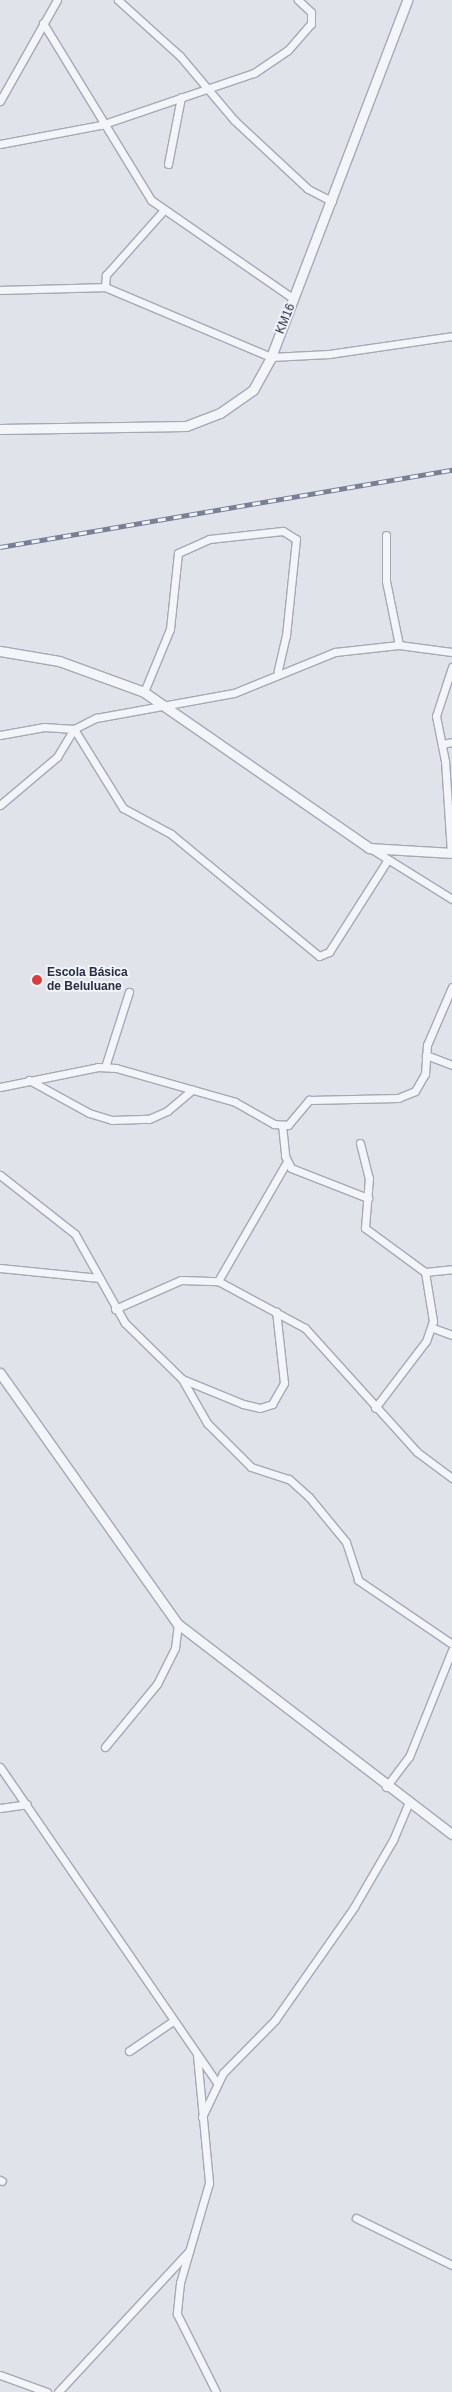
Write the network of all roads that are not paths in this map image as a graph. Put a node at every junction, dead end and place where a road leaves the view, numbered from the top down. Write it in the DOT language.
graph roads {
  1 [pos="57,0"];
  2 [pos="118,0"];
  3 [pos="298,0"];
  4 [pos="407,0"];
  5 [pos="43,23"];
  6 [pos="205,90"];
  7 [pos="181,97"];
  8 [pos="0,101"];
  9 [pos="101,125"];
  10 [pos="0,144"];
  11 [pos="168,164"];
  12 [pos="332,201"];
  13 [pos="163,211"];
  14 [pos="105,287"];
  15 [pos="0,290"];
  16 [pos="294,299"];
  17 [pos="452,336"];
  18 [pos="271,357"];
  19 [pos="0,429"];
  20 [pos="386,535"];
  21 [pos="399,645"];
  22 [pos="0,650"];
  23 [pos="452,652"];
  24 [pos="452,667"];
  25 [pos="278,671"];
  26 [pos="144,692"];
  27 [pos="163,704"];
  28 [pos="74,729"];
  29 [pos="0,735"];
  30 [pos="452,742"];
  31 [pos="442,744"];
  32 [pos="0,805"];
  33 [pos="369,848"];
  34 [pos="452,853"];
  35 [pos="387,861"];
  36 [pos="452,900"];
  37 [pos="452,987"];
  38 [pos="129,992"];
  39 [pos="426,1055"];
  40 [pos="452,1065"];
  41 [pos="105,1067"];
  42 [pos="28,1080"];
  43 [pos="0,1087"];
  44 [pos="192,1090"];
  45 [pos="282,1125"];
  46 [pos="360,1143"];
  47 [pos="286,1163"];
  48 [pos="0,1175"];
  49 [pos="368,1198"];
  50 [pos="0,1268"];
  51 [pos="452,1269"];
  52 [pos="425,1272"];
  53 [pos="99,1278"];
  54 [pos="218,1281"];
  55 [pos="115,1309"];
  56 [pos="276,1311"];
  57 [pos="433,1328"];
  58 [pos="452,1335"];
  59 [pos="0,1373"];
  60 [pos="182,1378"];
  61 [pos="375,1408"];
  62 [pos="452,1478"];
  63 [pos="178,1624"];
  64 [pos="452,1644"];
  65 [pos="452,1650"];
  66 [pos="105,1747"];
  67 [pos="0,1767"];
  68 [pos="386,1787"];
  69 [pos="409,1802"];
  70 [pos="27,1804"];
  71 [pos="0,1808"];
  72 [pos="452,1834"];
  73 [pos="173,2021"];
  74 [pos="129,2051"];
  75 [pos="198,2055"];
  76 [pos="217,2083"];
  77 [pos="202,2117"];
  78 [pos="356,2218"];
  79 [pos="191,2249"];
  80 [pos="452,2265"];
  81 [pos="0,2375"];
  82 [pos="47,2392"];
  83 [pos="58,2392"];
  84 [pos="216,2392"];
  1 -- 5 [label="street"];
  2 -- 6 [label="street"];
  3 -- 6 [label="street"];
  4 -- 12 [label="street, KM16"];
  5 -- 8 [label="street"];
  5 -- 9 [label="street"];
  6 -- 7 [label="street"];
  6 -- 12 [label="street"];
  7 -- 9 [label="street"];
  7 -- 11 [label="street"];
  9 -- 10 [label="street"];
  9 -- 13 [label="street"];
  12 -- 16 [label="street, KM16"];
  13 -- 14 [label="street"];
  13 -- 16 [label="street"];
  14 -- 15 [label="street"];
  14 -- 18 [label="street"];
  16 -- 18 [label="street, KM16"];
  17 -- 18 [label="street"];
  18 -- 19 [label="street, KM16"];
  20 -- 21 [label="street"];
  21 -- 23 [label="street"];
  21 -- 25 [label="street"];
  22 -- 26 [label="street"];
  24 -- 31 [label="street"];
  25 -- 26 [label="street"];
  25 -- 27 [label="street"];
  26 -- 27 [label="street"];
  27 -- 28 [label="street"];
  27 -- 33 [label="street"];
  28 -- 29 [label="street"];
  28 -- 32 [label="street"];
  28 -- 35 [label="street"];
  30 -- 31 [label="street"];
  31 -- 34 [label="street"];
  33 -- 34 [label="street"];
  33 -- 35 [label="street"];
  35 -- 36 [label="street"];
  37 -- 39 [label="street"];
  38 -- 41 [label="street"];
  39 -- 40 [label="street"];
  39 -- 45 [label="street"];
  41 -- 42 [label="street"];
  41 -- 44 [label="street"];
  42 -- 43 [label="street"];
  42 -- 44 [label="street"];
  44 -- 45 [label="street"];
  45 -- 47 [label="street"];
  46 -- 49 [label="street"];
  47 -- 49 [label="street"];
  47 -- 54 [label="street"];
  48 -- 53 [label="street"];
  49 -- 52 [label="street"];
  50 -- 53 [label="street"];
  51 -- 52 [label="street"];
  52 -- 57 [label="street"];
  53 -- 55 [label="street"];
  54 -- 55 [label="street"];
  54 -- 56 [label="street"];
  55 -- 60 [label="street"];
  56 -- 60 [label="street"];
  56 -- 61 [label="street"];
  57 -- 58 [label="street"];
  57 -- 61 [label="street"];
  59 -- 63 [label="street"];
  60 -- 64 [label="street"];
  61 -- 62 [label="street"];
  63 -- 66 [label="street"];
  63 -- 68 [label="street"];
  65 -- 68 [label="street"];
  67 -- 70 [label="street"];
  68 -- 69 [label="street"];
  69 -- 72 [label="street"];
  69 -- 76 [label="street"];
  70 -- 71 [label="street"];
  70 -- 73 [label="street"];
  73 -- 74 [label="street"];
  73 -- 75 [label="street"];
  75 -- 76 [label="street"];
  75 -- 77 [label="street"];
  76 -- 77 [label="street"];
  77 -- 79 [label="street"];
  78 -- 80 [label="street"];
  79 -- 83 [label="street"];
  79 -- 84 [label="street"];
  81 -- 82 [label="street"];
}
